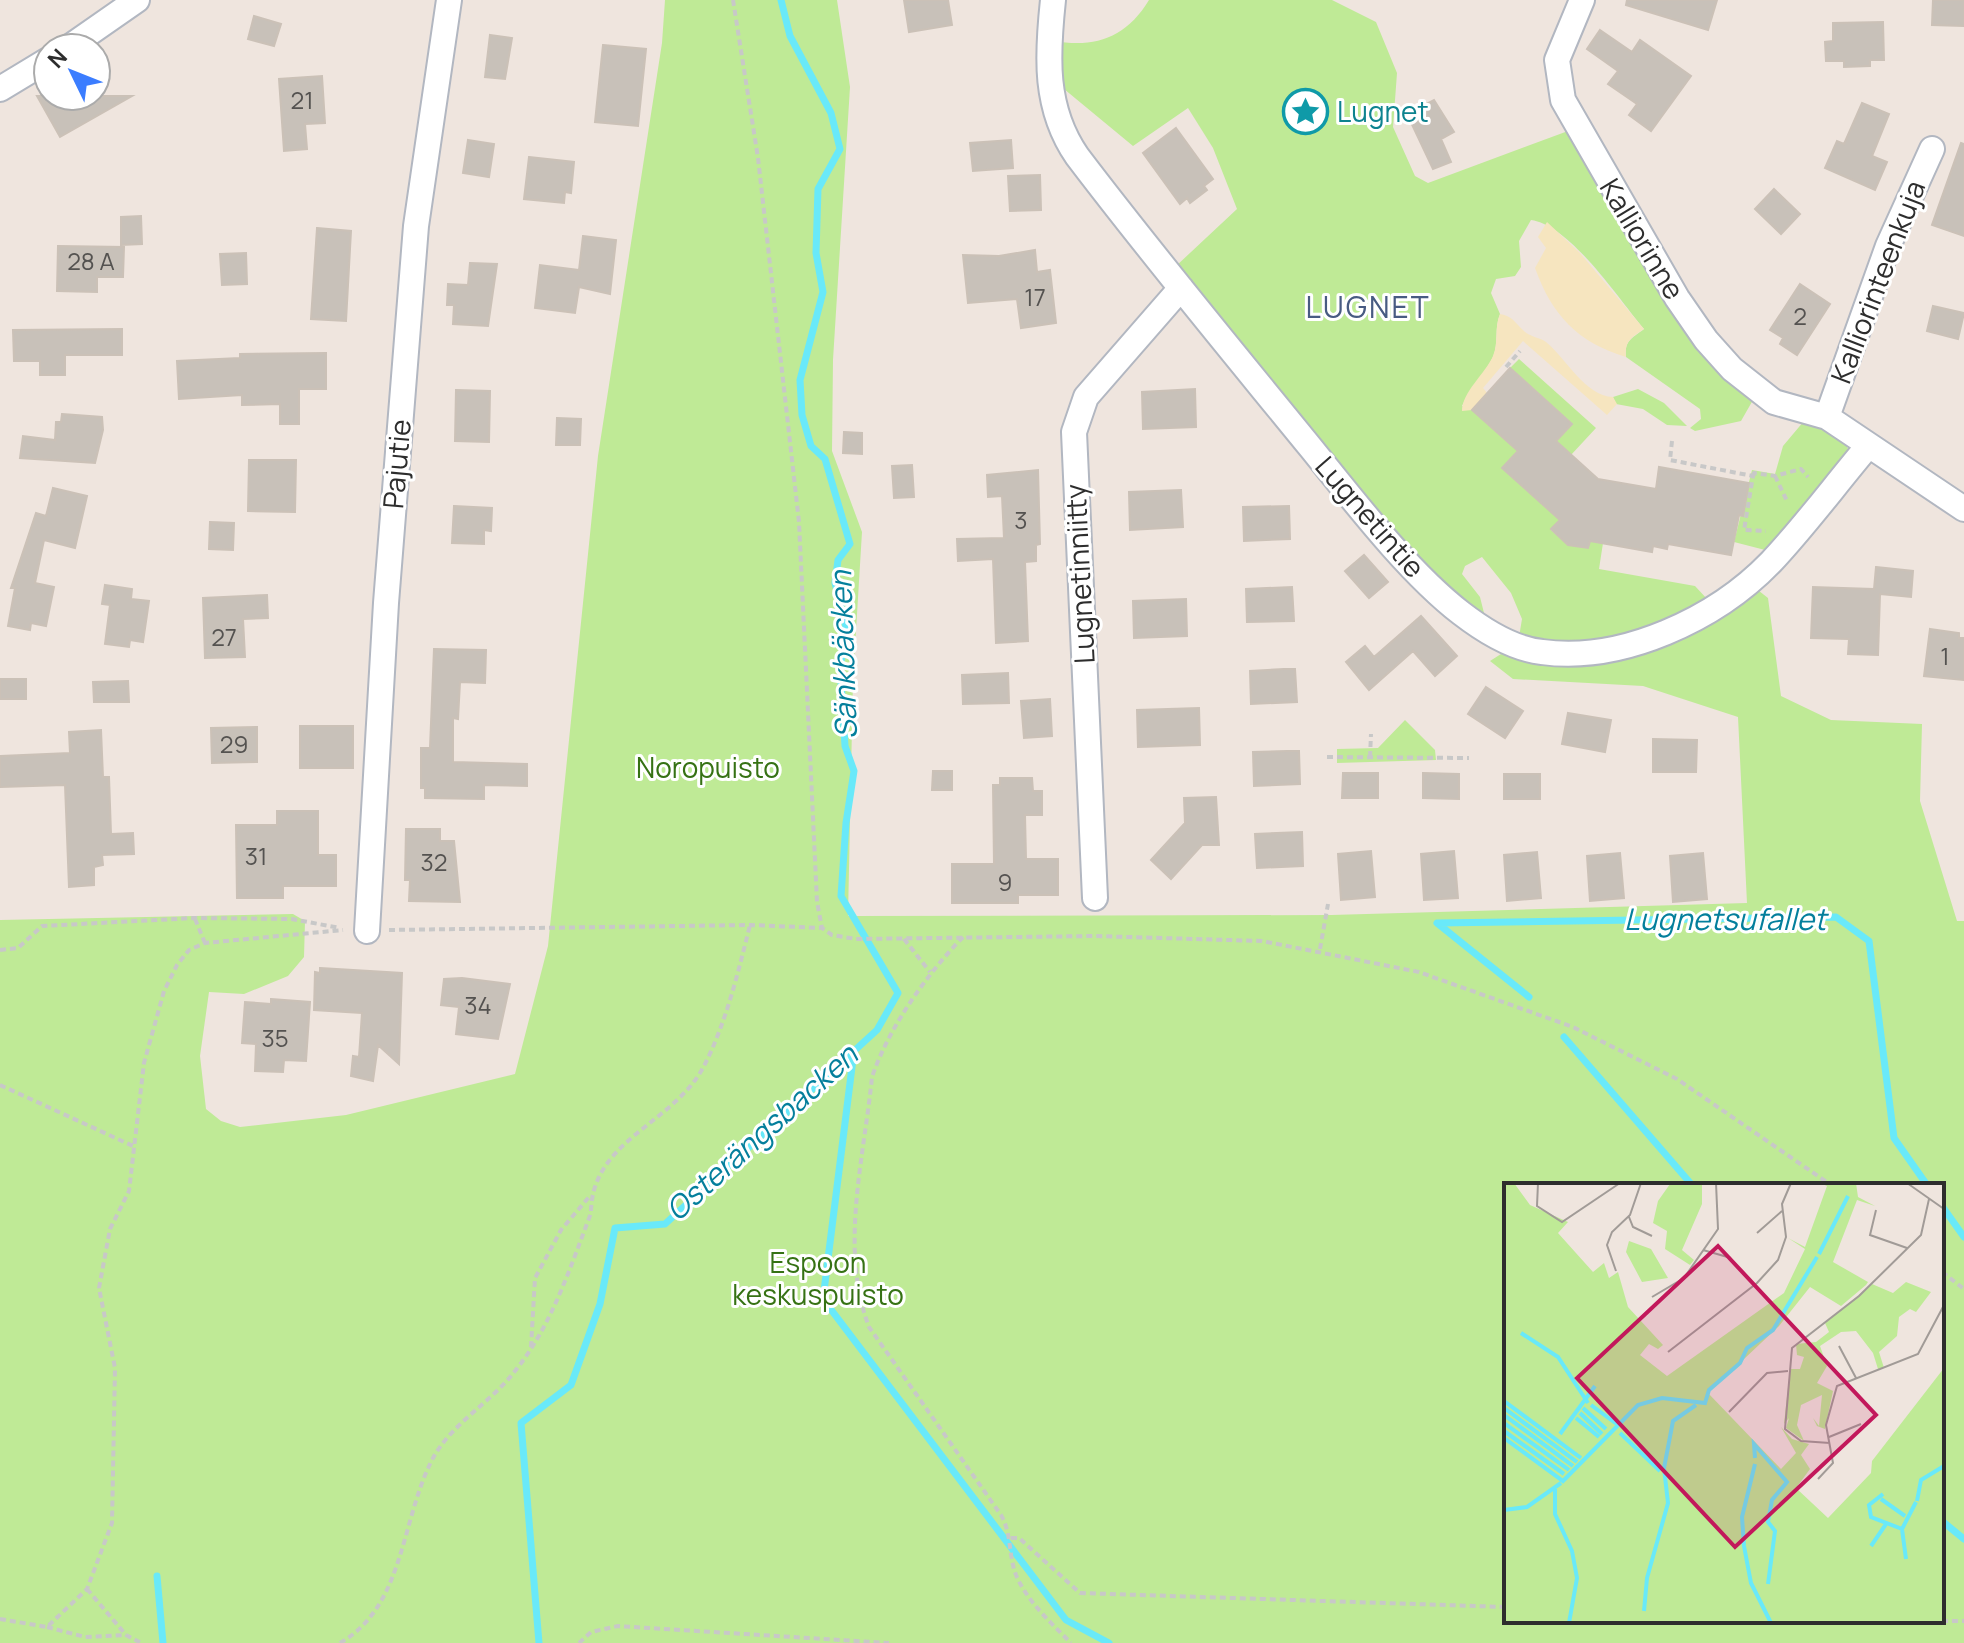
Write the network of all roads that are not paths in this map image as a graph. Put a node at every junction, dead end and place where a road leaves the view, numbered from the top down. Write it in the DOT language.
graph roads {
  1 [pos="137,0"];
  2 [pos="449,0"];
  3 [pos="1053,0"];
  4 [pos="1582,0"];
  5 [pos="91,32"];
  6 [pos="32,70"];
  7 [pos="0,89"];
  8 [pos="1932,149"];
  9 [pos="1181,288"];
  10 [pos="1827,417"];
  11 [pos="1868,446"];
  12 [pos="1964,509"];
  13 [pos="1095,898"];
  14 [pos="367,931"];
  1 -- 5 [label="street"];
  2 -- 14 [label="street, Pajutie"];
  3 -- 9 [label="street, Lugnetintie"];
  4 -- 10 [label="street, Kalliorinne"];
  6 -- 7 [label="street"];
  8 -- 10 [label="street, Kalliorinteenkuja"];
  9 -- 11 [label="street, Lugnetintie"];
  9 -- 13 [label="street, Lugnetinniitty"];
  10 -- 11 [label="street, Kalliorinne"];
  11 -- 12 [label="street, Kalliorinne"];
}
